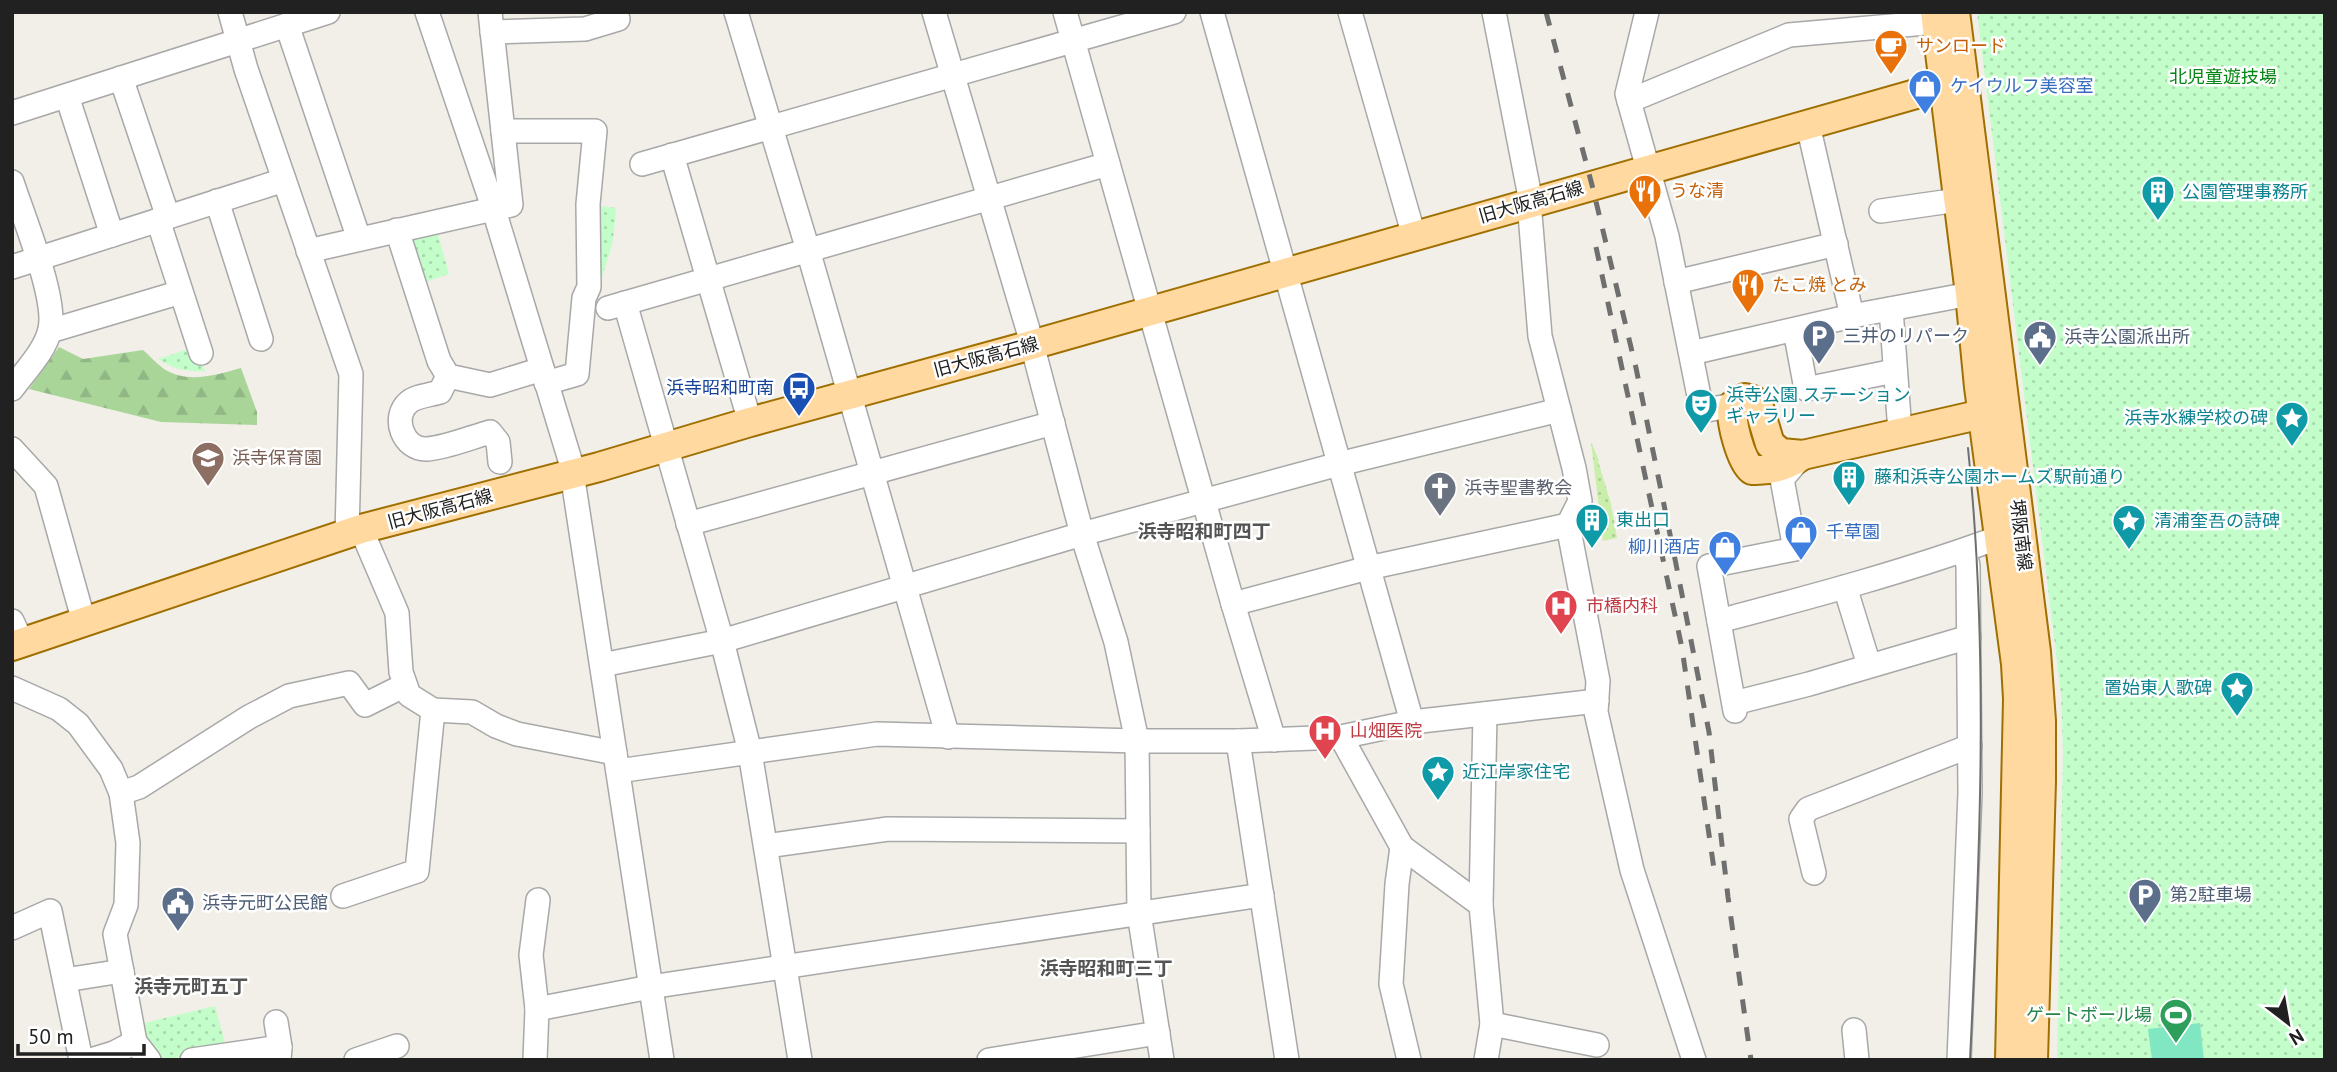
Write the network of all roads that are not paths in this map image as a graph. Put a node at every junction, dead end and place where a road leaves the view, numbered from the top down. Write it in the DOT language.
graph roads {
  1 [pos="230,12"];
  2 [pos="328,12"];
  3 [pos="427,12"];
  4 [pos="736,12"];
  5 [pos="934,12"];
  6 [pos="1065,12"];
  7 [pos="1174,12"];
  8 [pos="1212,12"];
  9 [pos="1350,12"];
  10 [pos="1494,12"];
  11 [pos="1647,12"];
  12 [pos="1942,16"];
  13 [pos="618,19"];
  14 [pos="491,22"];
  15 [pos="287,25"];
  16 [pos="239,41"];
  17 [pos="1073,41"];
  18 [pos="953,74"];
  19 [pos="121,78"];
  20 [pos="1954,84"];
  21 [pos="67,96"];
  22 [pos="1629,101"];
  23 [pos="12,113"];
  24 [pos="1808,125"];
  25 [pos="770,127"];
  26 [pos="503,131"];
  27 [pos="673,155"];
  28 [pos="642,164"];
  29 [pos="1108,164"];
  30 [pos="1648,169"];
  31 [pos="284,180"];
  32 [pos="12,182"];
  33 [pos="989,198"];
  34 [pos="1958,200"];
  35 [pos="217,201"];
  36 [pos="1531,202"];
  37 [pos="493,207"];
  38 [pos="1881,211"];
  39 [pos="163,219"];
  40 [pos="397,230"];
  41 [pos="112,235"];
  42 [pos="1414,236"];
  43 [pos="359,239"];
  44 [pos="1836,244"];
  45 [pos="808,250"];
  46 [pos="308,251"];
  47 [pos="37,259"];
  48 [pos="12,267"];
  49 [pos="1285,272"];
  50 [pos="708,279"];
  51 [pos="1676,282"];
  52 [pos="181,292"];
  53 [pos="1970,294"];
  54 [pos="1891,309"];
  55 [pos="1150,311"];
  56 [pos="1852,316"];
  57 [pos="1795,330"];
  58 [pos="50,331"];
  59 [pos="261,339"];
  60 [pos="1032,344"];
  61 [pos="1691,353"];
  62 [pos="201,354"];
  63 [pos="1894,371"];
  64 [pos="448,376"];
  65 [pos="544,376"];
  66 [pos="12,388"];
  67 [pos="849,394"];
  68 [pos="1733,405"];
  69 [pos="1559,410"];
  70 [pos="1994,411"];
  71 [pos="750,422"];
  72 [pos="1053,423"];
  73 [pos="1900,432"];
  74 [pos="665,448"];
  75 [pos="12,449"];
  76 [pos="1803,455"];
  77 [pos="500,462"];
  78 [pos="1339,464"];
  79 [pos="871,473"];
  80 [pos="571,474"];
  81 [pos="1204,500"];
  82 [pos="688,524"];
  83 [pos="1568,525"];
  84 [pos="354,532"];
  85 [pos="1082,534"];
  86 [pos="2000,537"];
  87 [pos="1965,551"];
  88 [pos="1368,568"];
  89 [pos="904,587"];
  90 [pos="1845,587"];
  91 [pos="1233,604"];
  92 [pos="1719,621"];
  93 [pos="84,622"];
  94 [pos="16,636"];
  95 [pos="1969,636"];
  96 [pos="722,641"];
  97 [pos="602,665"];
  98 [pos="1869,665"];
  99 [pos="405,685"];
  100 [pos="12,688"];
  101 [pos="1597,701"];
  102 [pos="433,710"];
  103 [pos="1485,714"];
  104 [pos="1412,722"];
  105 [pos="948,737"];
  106 [pos="1341,737"];
  107 [pos="1274,740"];
  108 [pos="1137,741"];
  109 [pos="1238,741"];
  110 [pos="1970,746"];
  111 [pos="750,752"];
  112 [pos="617,762"];
  113 [pos="121,793"];
  114 [pos="1138,831"];
  115 [pos="765,846"];
  116 [pos="1402,847"];
  117 [pos="1814,873"];
  118 [pos="1262,895"];
  119 [pos="343,896"];
  120 [pos="538,901"];
  121 [pos="1481,905"];
  122 [pos="1139,912"];
  123 [pos="12,928"];
  124 [pos="785,967"];
  125 [pos="122,971"];
  126 [pos="65,980"];
  127 [pos="650,987"];
  128 [pos="537,1009"];
  129 [pos="276,1022"];
  130 [pos="1492,1024"];
  131 [pos="1854,1030"];
  132 [pos="1158,1033"];
  133 [pos="1597,1045"];
  134 [pos="397,1046"];
  135 [pos="142,1051"];
  136 [pos="280,1053"];
  137 [pos="116,1056"];
  138 [pos="81,1060"];
  139 [pos="91,1060"];
  140 [pos="192,1060"];
  141 [pos="356,1060"];
  142 [pos="535,1060"];
  143 [pos="662,1060"];
  144 [pos="800,1060"];
  145 [pos="989,1060"];
  146 [pos="1162,1060"];
  147 [pos="1287,1060"];
  148 [pos="1409,1060"];
  149 [pos="1486,1060"];
  150 [pos="1694,1060"];
  151 [pos="1857,1060"];
  152 [pos="1959,1060"];
  153 [pos="2010,1060"];
  154 [pos="2034,1060"];
  1 -- 16 [label="street"];
  2 -- 15 [label="street"];
  3 -- 37 [label="street"];
  4 -- 25 [label="street"];
  5 -- 18 [label="street"];
  6 -- 17 [label="street"];
  7 -- 17 [label="street"];
  8 -- 49 [label="street"];
  9 -- 42 [label="street"];
  10 -- 36 [label="street"];
  11 -- 22 [label="street"];
  12 -- 20 [label="main road, 堺阪南線"];
  12 -- 22 [label="street"];
  13 -- 14 [label="street"];
  14 -- 26 [label="street"];
  15 -- 16 [label="street"];
  15 -- 43 [label="street"];
  16 -- 19 [label="street"];
  16 -- 31 [label="street"];
  17 -- 18 [label="street"];
  17 -- 29 [label="street"];
  18 -- 25 [label="street"];
  18 -- 33 [label="street"];
  19 -- 21 [label="street"];
  19 -- 39 [label="street"];
  20 -- 24 [label="main road, 旧大阪高石線"];
  20 -- 34 [label="main road, 堺阪南線"];
  20 -- 70 [label="main road, 堺阪南線"];
  21 -- 23 [label="street"];
  21 -- 41 [label="street"];
  22 -- 30 [label="street"];
  24 -- 30 [label="main road, 旧大阪高石線"];
  24 -- 44 [label="street"];
  25 -- 27 [label="street"];
  25 -- 45 [label="street"];
  26 -- 37 [label="street"];
  26 -- 65 [label="street"];
  27 -- 28 [label="street"];
  27 -- 50 [label="street"];
  29 -- 33 [label="street"];
  29 -- 55 [label="street"];
  30 -- 36 [label="main road, 旧大阪高石線"];
  30 -- 51 [label="street"];
  31 -- 35 [label="street"];
  31 -- 46 [label="street"];
  32 -- 47 [label="street"];
  33 -- 45 [label="street"];
  33 -- 60 [label="street"];
  34 -- 38 [label="street"];
  34 -- 53 [label="main road, 堺阪南線"];
  35 -- 39 [label="street"];
  35 -- 59 [label="street"];
  36 -- 42 [label="main road, 旧大阪高石線"];
  36 -- 69 [label="street"];
  37 -- 40 [label="street"];
  37 -- 65 [label="street"];
  39 -- 41 [label="street"];
  39 -- 52 [label="street"];
  40 -- 43 [label="street"];
  40 -- 64 [label="street"];
  41 -- 47 [label="street"];
  42 -- 49 [label="main road, 旧大阪高石線"];
  43 -- 46 [label="street"];
  44 -- 51 [label="street"];
  44 -- 56 [label="street"];
  45 -- 50 [label="street"];
  45 -- 67 [label="street"];
  46 -- 84 [label="street"];
  47 -- 48 [label="street"];
  47 -- 58 [label="street"];
  49 -- 55 [label="main road, 旧大阪高石線"];
  49 -- 78 [label="street"];
  50 -- 71 [label="street"];
  50 -- 74 [label="street"];
  51 -- 61 [label="street"];
  52 -- 58 [label="street"];
  52 -- 62 [label="street"];
  53 -- 54 [label="street"];
  53 -- 70 [label="main road, 堺阪南線"];
  54 -- 56 [label="street"];
  54 -- 63 [label="street"];
  55 -- 60 [label="main road, 旧大阪高石線"];
  55 -- 81 [label="street"];
  56 -- 57 [label="street"];
  57 -- 61 [label="street"];
  57 -- 63 [label="street"];
  58 -- 66 [label="street"];
  60 -- 67 [label="main road, 旧大阪高石線"];
  60 -- 72 [label="street"];
  61 -- 68 [label="street"];
  63 -- 73 [label="street"];
  64 -- 65 [label="street"];
  64 -- 77 [label="street"];
  65 -- 80 [label="street"];
  67 -- 71 [label="main road, 旧大阪高石線"];
  67 -- 79 [label="street"];
  68 -- 76 [label="main road"];
  69 -- 78 [label="street"];
  69 -- 83 [label="street"];
  70 -- 73 [label="main road"];
  70 -- 86 [label="main road, 堺阪南線"];
  70 -- 154 [label="main road, 堺阪南線"];
  71 -- 74 [label="main road, 旧大阪高石線"];
  72 -- 79 [label="street"];
  72 -- 85 [label="street"];
  73 -- 76 [label="main road"];
  74 -- 80 [label="main road, 旧大阪高石線"];
  74 -- 82 [label="street"];
  75 -- 93 [label="street"];
  76 -- 92 [label="street"];
  78 -- 81 [label="street"];
  78 -- 88 [label="street"];
  79 -- 82 [label="street"];
  79 -- 89 [label="street"];
  80 -- 84 [label="main road, 旧大阪高石線"];
  80 -- 97 [label="street"];
  81 -- 85 [label="street"];
  81 -- 91 [label="street"];
  82 -- 96 [label="street"];
  83 -- 88 [label="street"];
  83 -- 101 [label="street"];
  84 -- 93 [label="main road, 旧大阪高石線"];
  84 -- 99 [label="street"];
  85 -- 89 [label="street"];
  85 -- 108 [label="street"];
  86 -- 87 [label="street"];
  86 -- 153 [label="main road, 堺阪南線"];
  87 -- 90 [label="street"];
  87 -- 95 [label="street"];
  88 -- 91 [label="street"];
  88 -- 104 [label="street"];
  89 -- 96 [label="street"];
  89 -- 105 [label="street"];
  90 -- 92 [label="street"];
  90 -- 98 [label="street"];
  91 -- 107 [label="street"];
  92 -- 98 [label="street"];
  93 -- 94 [label="main road, 旧大阪高石線"];
  95 -- 98 [label="street"];
  95 -- 110 [label="street"];
  96 -- 97 [label="street"];
  96 -- 111 [label="street"];
  97 -- 112 [label="street"];
  99 -- 102 [label="street"];
  99 -- 113 [label="street"];
  100 -- 113 [label="street"];
  101 -- 103 [label="street"];
  101 -- 150 [label="street"];
  102 -- 112 [label="street"];
  102 -- 119 [label="street"];
  103 -- 104 [label="street"];
  103 -- 121 [label="street"];
  104 -- 106 [label="street"];
  105 -- 108 [label="street"];
  105 -- 111 [label="street"];
  106 -- 107 [label="street"];
  106 -- 116 [label="street"];
  107 -- 109 [label="street"];
  108 -- 109 [label="street"];
  108 -- 114 [label="street"];
  109 -- 118 [label="street"];
  110 -- 117 [label="street"];
  110 -- 152 [label="street"];
  111 -- 112 [label="street"];
  111 -- 115 [label="street"];
  112 -- 127 [label="street"];
  113 -- 125 [label="street"];
  114 -- 115 [label="street"];
  114 -- 122 [label="street"];
  115 -- 124 [label="street"];
  116 -- 121 [label="street"];
  116 -- 148 [label="street"];
  118 -- 122 [label="street"];
  118 -- 147 [label="street"];
  120 -- 128 [label="street"];
  121 -- 130 [label="street"];
  122 -- 124 [label="street"];
  122 -- 132 [label="street"];
  123 -- 126 [label="street"];
  124 -- 127 [label="street"];
  124 -- 144 [label="street"];
  125 -- 126 [label="street"];
  125 -- 135 [label="street"];
  126 -- 138 [label="street"];
  127 -- 128 [label="street"];
  127 -- 143 [label="street"];
  128 -- 142 [label="street"];
  129 -- 136 [label="street"];
  130 -- 133 [label="street"];
  130 -- 149 [label="street"];
  131 -- 151 [label="street"];
  132 -- 145 [label="street"];
  132 -- 146 [label="street"];
  134 -- 141 [label="street"];
  135 -- 137 [label="street"];
  136 -- 140 [label="street"];
  137 -- 139 [label="street"];
}
